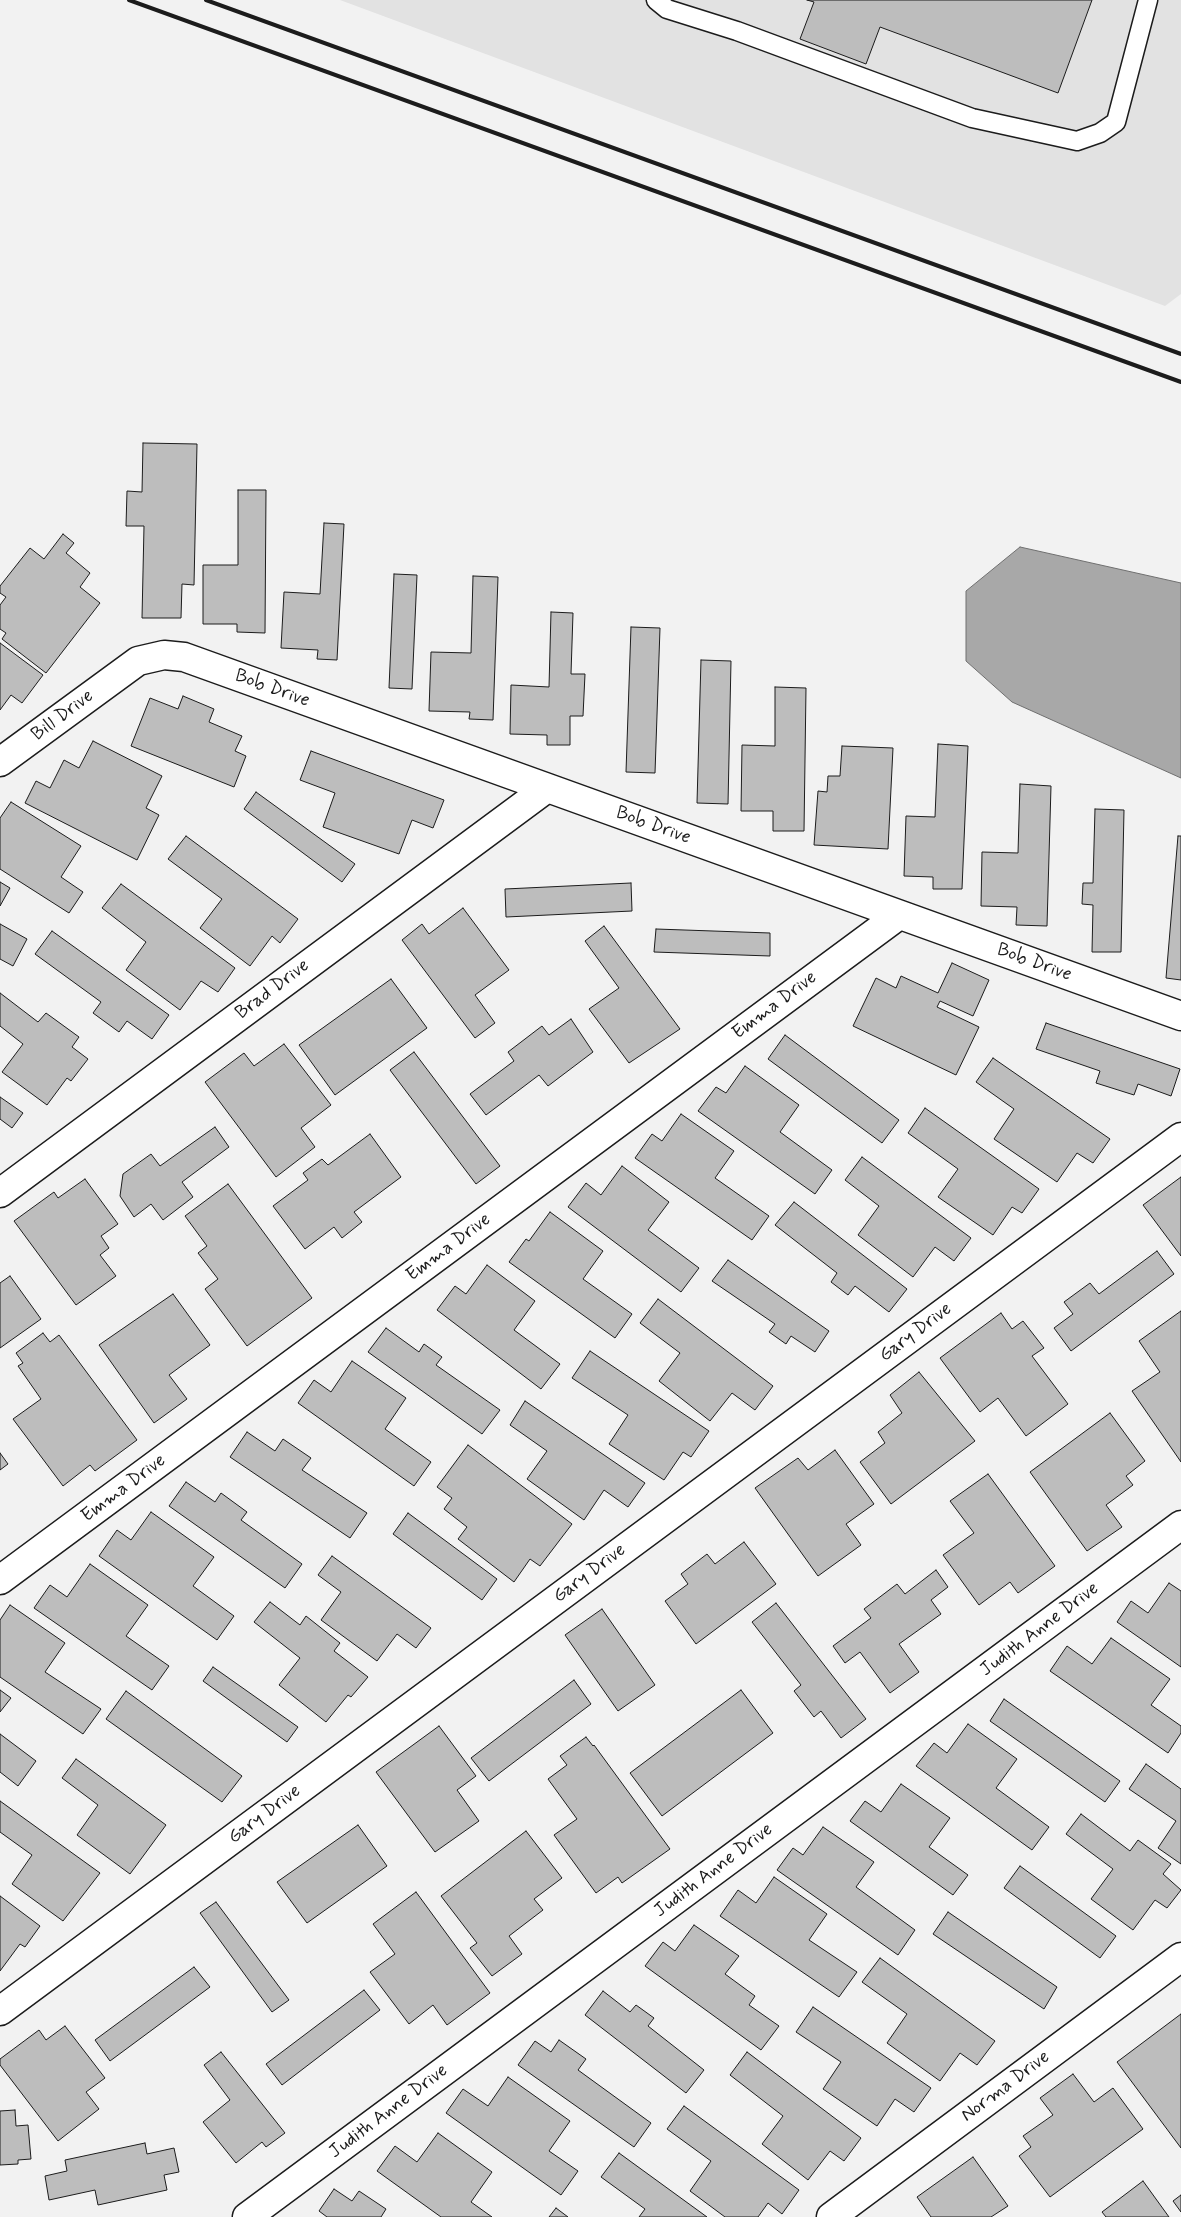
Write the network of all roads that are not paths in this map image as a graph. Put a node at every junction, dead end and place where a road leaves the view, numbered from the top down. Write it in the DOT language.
graph roads {
  1 [pos="656,0"];
  2 [pos="1148,0"];
  3 [pos="125,669"];
  4 [pos="0,762"];
  5 [pos="547,788"];
  6 [pos="899,915"];
  7 [pos="1181,1016"];
  8 [pos="1181,1137"];
  9 [pos="0,1193"];
  10 [pos="1181,1525"];
  11 [pos="0,1580"];
  12 [pos="1181,1957"];
  13 [pos="0,2011"];
  14 [pos="247,2217"];
  15 [pos="831,2217"];
  1 -- 2 [label="lane"];
  3 -- 4 [label="street, Bill Drive"];
  3 -- 5 [label="street, Bob Drive"];
  5 -- 6 [label="street, Bob Drive"];
  5 -- 9 [label="street, Brad Drive"];
  6 -- 7 [label="street, Bob Drive"];
  6 -- 11 [label="street, Emma Drive"];
  8 -- 13 [label="street, Gary Drive"];
  10 -- 14 [label="street, Judith Anne Drive"];
  12 -- 15 [label="street, Norma Drive"];
}
